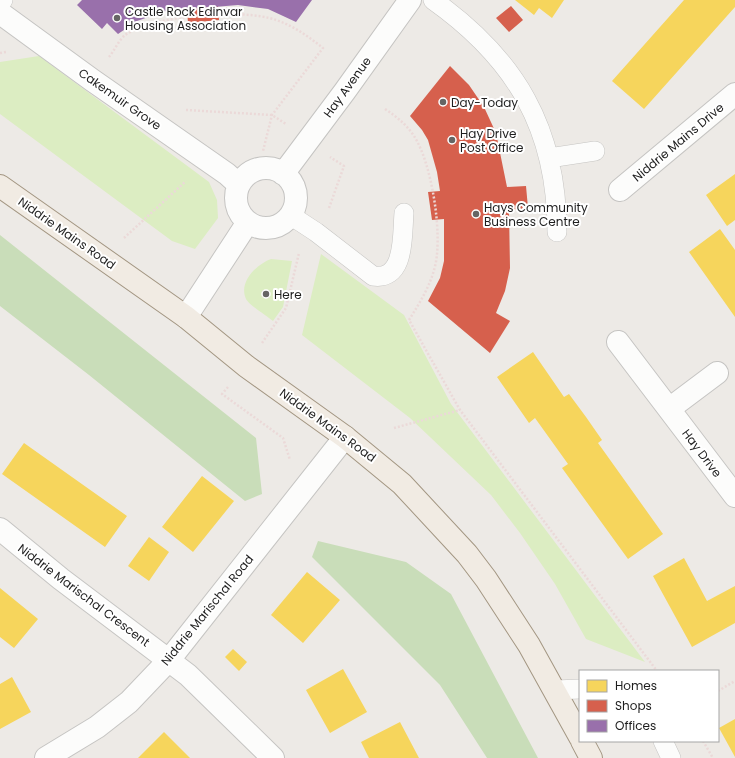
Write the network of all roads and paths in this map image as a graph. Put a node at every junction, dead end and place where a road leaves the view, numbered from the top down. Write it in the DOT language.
graph roads {
  1 [pos="3,0"];
  2 [pos="410,0"];
  3 [pos="434,0"];
  4 [pos="0,4"];
  5 [pos="0,13"];
  6 [pos="92,80"];
  7 [pos="735,94"];
  8 [pos="385,109"];
  9 [pos="272,115"];
  10 [pos="161,127"];
  11 [pos="308,140"];
  12 [pos="595,151"];
  13 [pos="549,158"];
  14 [pos="208,161"];
  15 [pos="259,169"];
  16 [pos="283,174"];
  17 [pos="239,185"];
  18 [pos="0,186"];
  19 [pos="620,190"];
  20 [pos="404,213"];
  21 [pos="290,215"];
  22 [pos="248,222"];
  23 [pos="316,232"];
  24 [pos="557,232"];
  25 [pos="104,258"];
  26 [pos="186,317"];
  27 [pos="618,342"];
  28 [pos="246,366"];
  29 [pos="717,373"];
  30 [pos="669,409"];
  31 [pos="460,410"];
  32 [pos="394,428"];
  33 [pos="346,436"];
  34 [pos="309,483"];
  35 [pos="735,496"];
  36 [pos="0,529"];
  37 [pos="169,660"];
  38 [pos="656,670"];
  39 [pos="735,681"];
  40 [pos="579,689"];
  41 [pos="555,690"];
  42 [pos="719,690"];
  43 [pos="579,735"];
  44 [pos="583,742"];
  45 [pos="663,742"];
  46 [pos="704,742"];
  47 [pos="46,758"];
  48 [pos="273,758"];
  49 [pos="591,758"];
  50 [pos="671,758"];
  51 [pos="712,758"];
  1 -- 4 [label="lane"];
  2 -- 11 [label="street, Hay Avenue"];
  3 -- 13 [label="lane"];
  5 -- 6 [label="street, Cakemuir Grove"];
  6 -- 9 [label="path"];
  6 -- 10 [label="street, Cakemuir Grove"];
  7 -- 19 [label="street, Niddrie Mains Drive"];
  8 -- 31 [label="path"];
  9 -- 10 [label="path"];
  9 -- 11 [label="path"];
  9 -- 15 [label="path"];
  10 -- 14 [label="street, Cakemuir Grove"];
  11 -- 16 [label="street, Hay Avenue"];
  11 -- 23 [label="path"];
  12 -- 13 [label="lane"];
  13 -- 24 [label="lane"];
  14 -- 17 [label="street, Cakemuir Grove"];
  14 -- 25 [label="path"];
  15 -- 16 [label="street"];
  15 -- 17 [label="street"];
  16 -- 21 [label="street"];
  17 -- 22 [label="street"];
  18 -- 25 [label="main road, Niddrie Mains Road"];
  20 -- 23 [label="lane"];
  21 -- 22 [label="street"];
  21 -- 23 [label="lane"];
  22 -- 26 [label="street"];
  23 -- 28 [label="path"];
  25 -- 26 [label="main road, Niddrie Mains Road"];
  26 -- 28 [label="main road, Niddrie Mains Road"];
  27 -- 30 [label="street, Hay Drive"];
  28 -- 33 [label="main road, Niddrie Mains Road"];
  28 -- 34 [label="path"];
  29 -- 30 [label="street"];
  30 -- 35 [label="street, Hay Drive"];
  31 -- 32 [label="path"];
  31 -- 38 [label="path"];
  33 -- 34 [label="street, Niddrie Marischal Road"];
  33 -- 41 [label="main road, Niddrie Mains Road"];
  34 -- 37 [label="street, Niddrie Marischal Road"];
  36 -- 37 [label="street, Niddrie Marischal Crescent"];
  37 -- 47 [label="street, Niddrie Marischal Road"];
  37 -- 48 [label="street, Niddrie Marischal Crescent"];
  39 -- 42 [label="path"];
  40 -- 41 [label="lane"];
  41 -- 43 [label="main road, Niddrie Mains Road"];
  44 -- 49 [label="main road"];
  45 -- 50 [label="lane"];
  46 -- 51 [label="path"];
}
